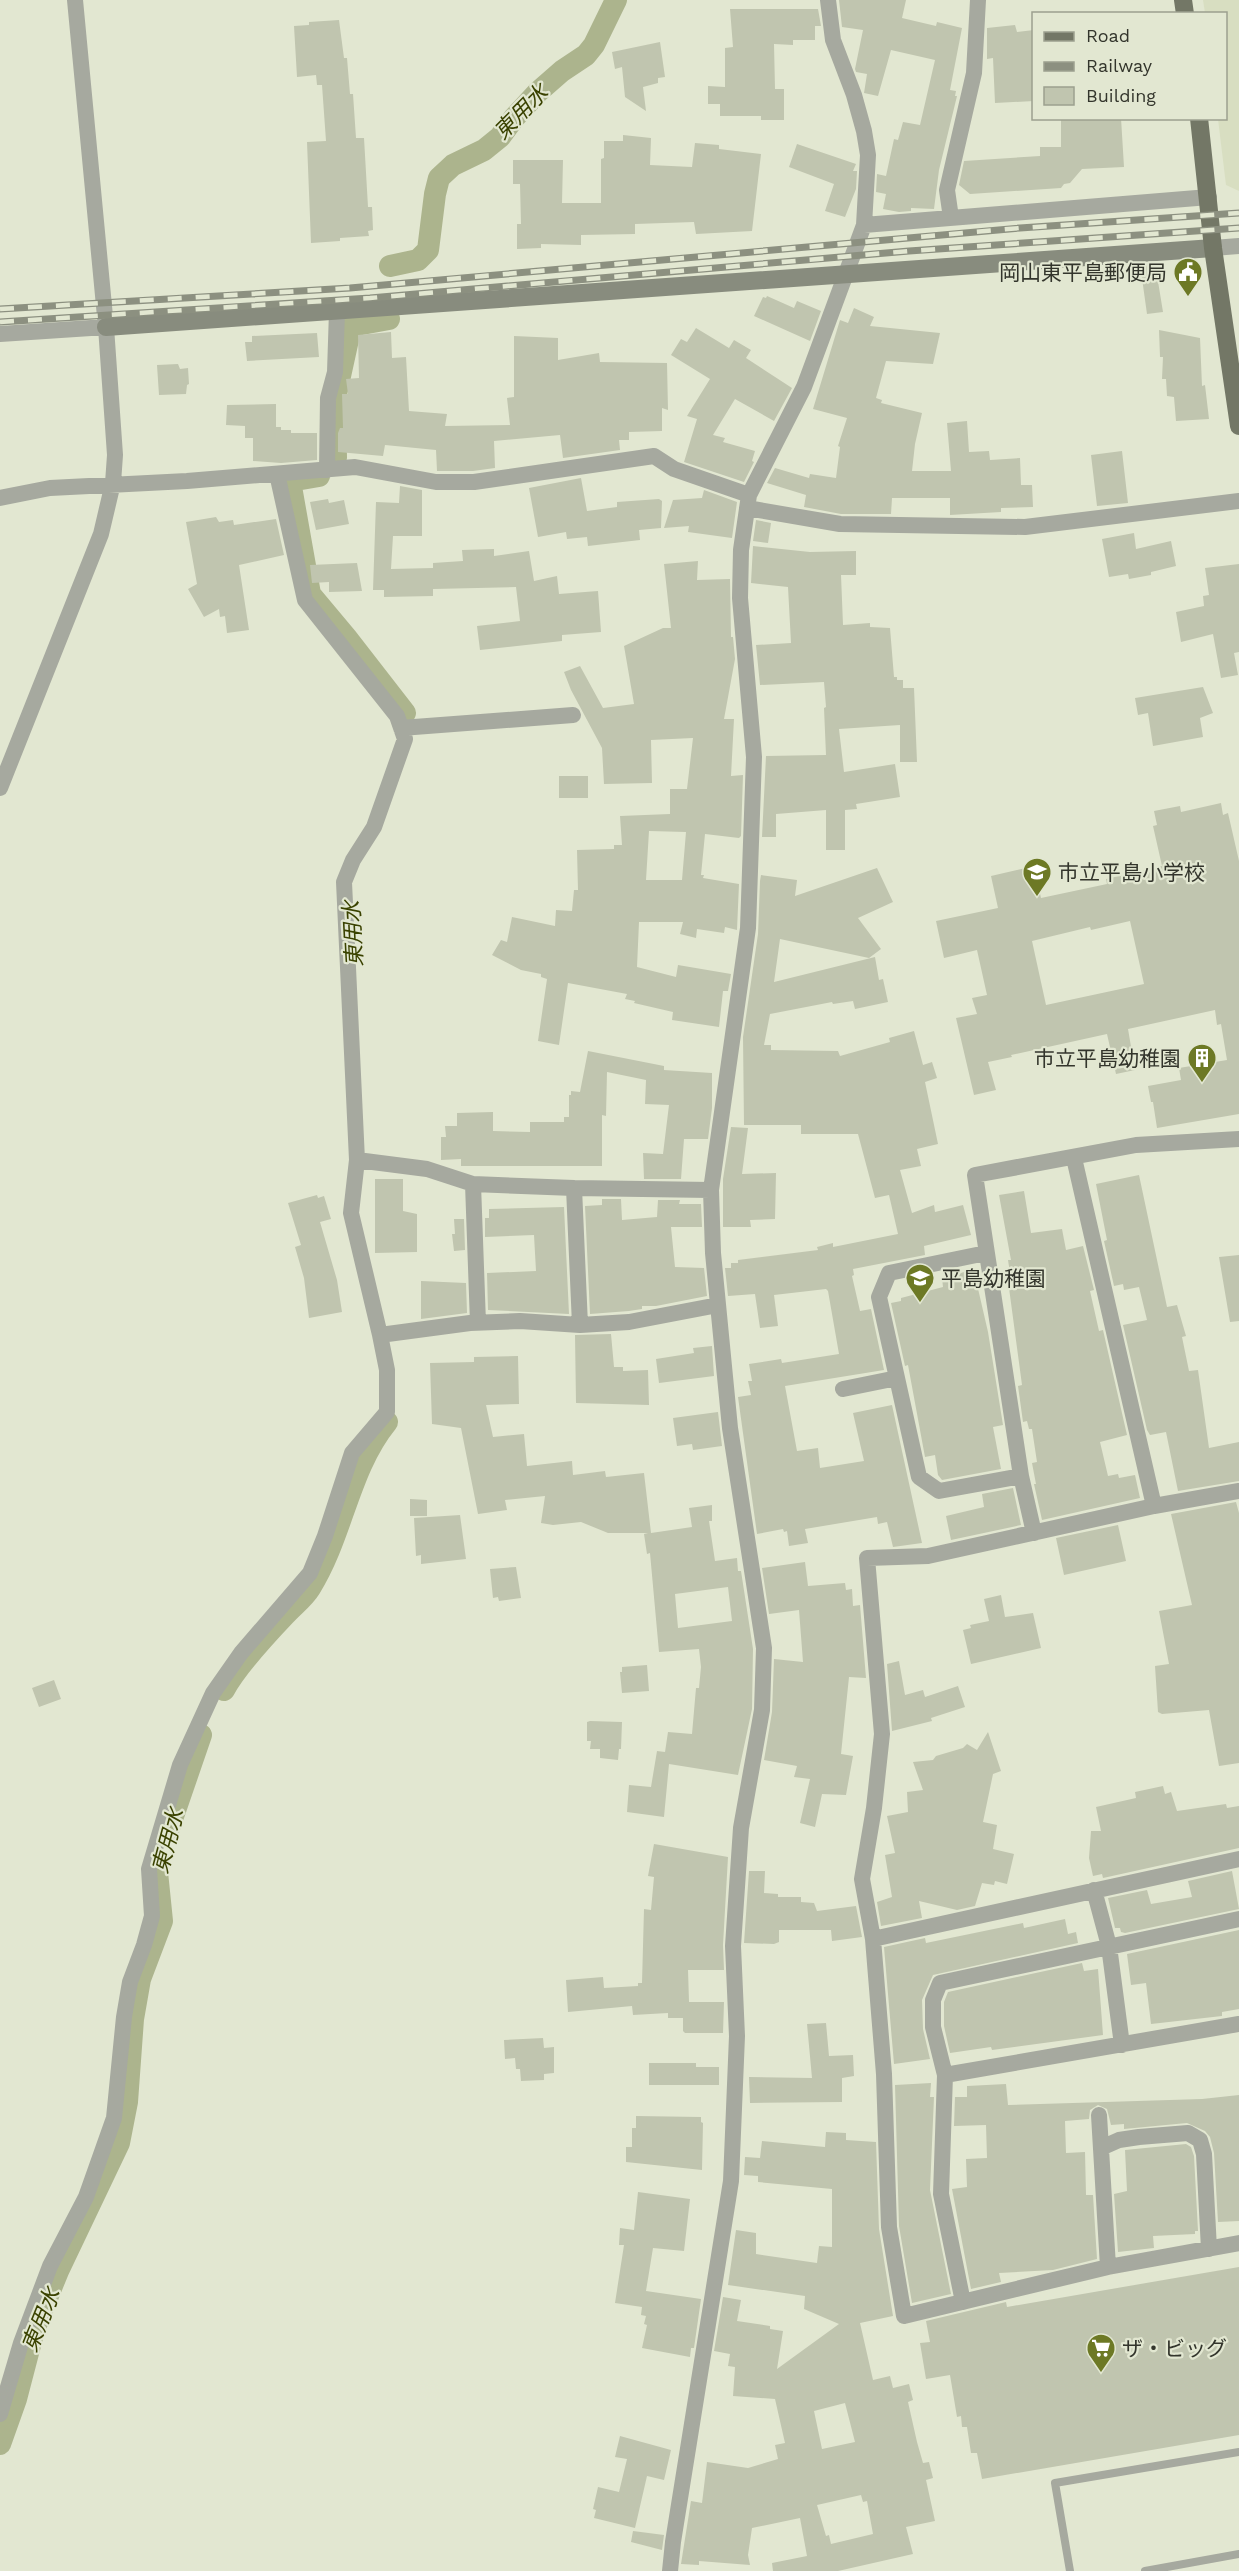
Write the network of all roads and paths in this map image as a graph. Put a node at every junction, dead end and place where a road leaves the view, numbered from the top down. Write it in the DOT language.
graph roads {
  1 [pos="75,0"];
  2 [pos="828,0"];
  3 [pos="978,0"];
  4 [pos="1199,120"];
  5 [pos="1209,196"];
  6 [pos="951,218"];
  7 [pos="864,225"];
  8 [pos="1239,246"];
  9 [pos="1213,248"];
  10 [pos="847,274"];
  11 [pos="337,311"];
  12 [pos="106,327"];
  13 [pos="0,334"];
  14 [pos="1239,426"];
  15 [pos="327,470"];
  16 [pos="277,474"];
  17 [pos="113,483"];
  18 [pos="0,498"];
  19 [pos="1239,501"];
  20 [pos="748,502"];
  21 [pos="573,716"];
  22 [pos="401,728"];
  23 [pos="0,788"];
  24 [pos="1239,1139"];
  25 [pos="1074,1158"];
  26 [pos="357,1160"];
  27 [pos="473,1184"];
  28 [pos="574,1188"];
  29 [pos="711,1190"];
  30 [pos="986,1253"];
  31 [pos="717,1305"];
  32 [pos="478,1323"];
  33 [pos="580,1325"];
  34 [pos="380,1335"];
  35 [pos="897,1378"];
  36 [pos="843,1389"];
  37 [pos="1021,1476"];
  38 [pos="1239,1491"];
  39 [pos="1154,1506"];
  40 [pos="1034,1533"];
  41 [pos="1239,1858"];
  42 [pos="1095,1890"];
  43 [pos="1239,1919"];
  44 [pos="873,1939"];
  45 [pos="1109,1946"];
  46 [pos="1239,2024"];
  47 [pos="1122,2045"];
  48 [pos="945,2075"];
  49 [pos="1099,2115"];
  50 [pos="1101,2148"];
  51 [pos="1239,2243"];
  52 [pos="1209,2249"];
  53 [pos="1108,2267"];
  54 [pos="963,2302"];
  55 [pos="0,2414"];
  56 [pos="1239,2452"];
  57 [pos="1239,2554"];
  58 [pos="670,2571"];
  59 [pos="1070,2571"];
  60 [pos="1145,2571"];
  1 -- 12 [label="street"];
  2 -- 7 [label="street"];
  3 -- 6 [label="street"];
  4 -- 5 [label="main road"];
  5 -- 6 [label="street"];
  5 -- 9 [label="main road"];
  6 -- 7 [label="street"];
  7 -- 10 [label="street"];
  8 -- 9 [label="street"];
  9 -- 10 [label="street"];
  9 -- 14 [label="main road"];
  10 -- 11 [label="street"];
  10 -- 20 [label="street"];
  11 -- 12 [label="street"];
  11 -- 15 [label="street"];
  12 -- 13 [label="street"];
  12 -- 17 [label="street"];
  15 -- 16 [label="street"];
  15 -- 20 [label="street"];
  16 -- 17 [label="street"];
  16 -- 22 [label="street"];
  17 -- 18 [label="street"];
  17 -- 23 [label="street"];
  19 -- 20 [label="street"];
  20 -- 29 [label="street"];
  21 -- 22 [label="street"];
  22 -- 26 [label="street"];
  24 -- 25 [label="street"];
  25 -- 30 [label="street"];
  25 -- 39 [label="street"];
  26 -- 27 [label="street"];
  26 -- 34 [label="street"];
  27 -- 28 [label="street"];
  27 -- 32 [label="street"];
  28 -- 29 [label="street"];
  28 -- 33 [label="street"];
  29 -- 31 [label="street"];
  30 -- 35 [label="street"];
  30 -- 37 [label="street"];
  31 -- 33 [label="street"];
  31 -- 58 [label="street"];
  32 -- 33 [label="street"];
  32 -- 34 [label="street"];
  34 -- 55 [label="street"];
  35 -- 36 [label="street"];
  35 -- 37 [label="street"];
  37 -- 40 [label="street"];
  38 -- 39 [label="street"];
  39 -- 40 [label="street"];
  40 -- 44 [label="street"];
  41 -- 42 [label="street"];
  42 -- 44 [label="street"];
  42 -- 45 [label="street"];
  43 -- 45 [label="street"];
  44 -- 54 [label="street"];
  45 -- 47 [label="street"];
  45 -- 48 [label="street"];
  46 -- 47 [label="street"];
  47 -- 48 [label="street"];
  48 -- 54 [label="street"];
  49 -- 50 [label="street"];
  50 -- 52 [label="street"];
  50 -- 53 [label="street"];
  51 -- 52 [label="street"];
  52 -- 53 [label="street"];
  53 -- 54 [label="street"];
  56 -- 59 [label="lane"];
  57 -- 60 [label="lane"];
}
